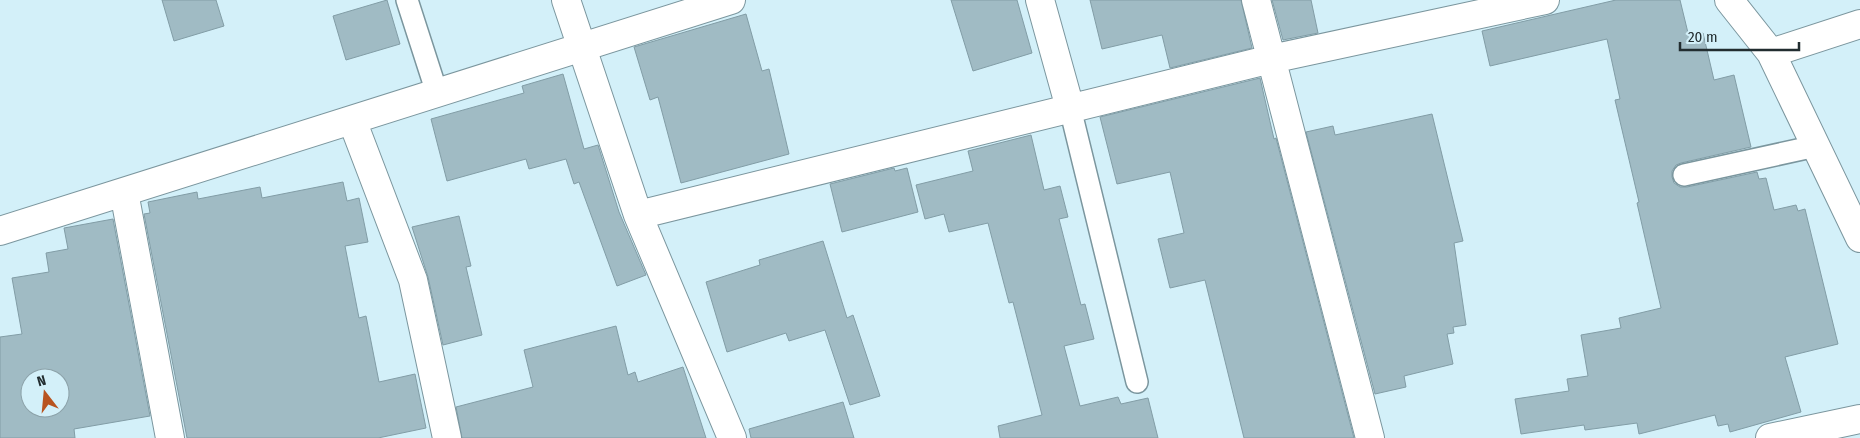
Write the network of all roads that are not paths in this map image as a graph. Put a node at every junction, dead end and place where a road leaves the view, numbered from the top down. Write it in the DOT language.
graph roads {
  1 [pos="407,0"];
  2 [pos="566,0"];
  3 [pos="731,0"];
  4 [pos="1040,0"];
  5 [pos="1256,0"];
  6 [pos="1545,0"];
  7 [pos="1729,0"];
  8 [pos="1860,24"];
  9 [pos="582,48"];
  10 [pos="1771,53"];
  11 [pos="1271,59"];
  12 [pos="437,94"];
  13 [pos="1070,108"];
  14 [pos="352,120"];
  15 [pos="1816,146"];
  16 [pos="1684,175"];
  17 [pos="124,192"];
  18 [pos="638,215"];
  19 [pos="0,231"];
  20 [pos="1860,238"];
  21 [pos="1137,382"];
  22 [pos="1860,419"];
  23 [pos="170,438"];
  24 [pos="448,438"];
  25 [pos="732,438"];
  26 [pos="1370,438"];
  27 [pos="1770,438"];
  1 -- 12 [label="lane"];
  2 -- 9 [label="street"];
  3 -- 9 [label="street"];
  4 -- 13 [label="street"];
  5 -- 11 [label="street"];
  6 -- 11 [label="street"];
  7 -- 10 [label="street"];
  8 -- 10 [label="street"];
  9 -- 12 [label="street"];
  9 -- 18 [label="street"];
  10 -- 15 [label="street"];
  11 -- 13 [label="street"];
  11 -- 26 [label="street"];
  12 -- 14 [label="street"];
  13 -- 18 [label="street"];
  13 -- 21 [label="lane"];
  14 -- 17 [label="street"];
  14 -- 24 [label="street"];
  15 -- 16 [label="lane"];
  15 -- 20 [label="street"];
  17 -- 19 [label="street"];
  17 -- 23 [label="street"];
  18 -- 25 [label="street"];
  22 -- 27 [label="street"];
}
